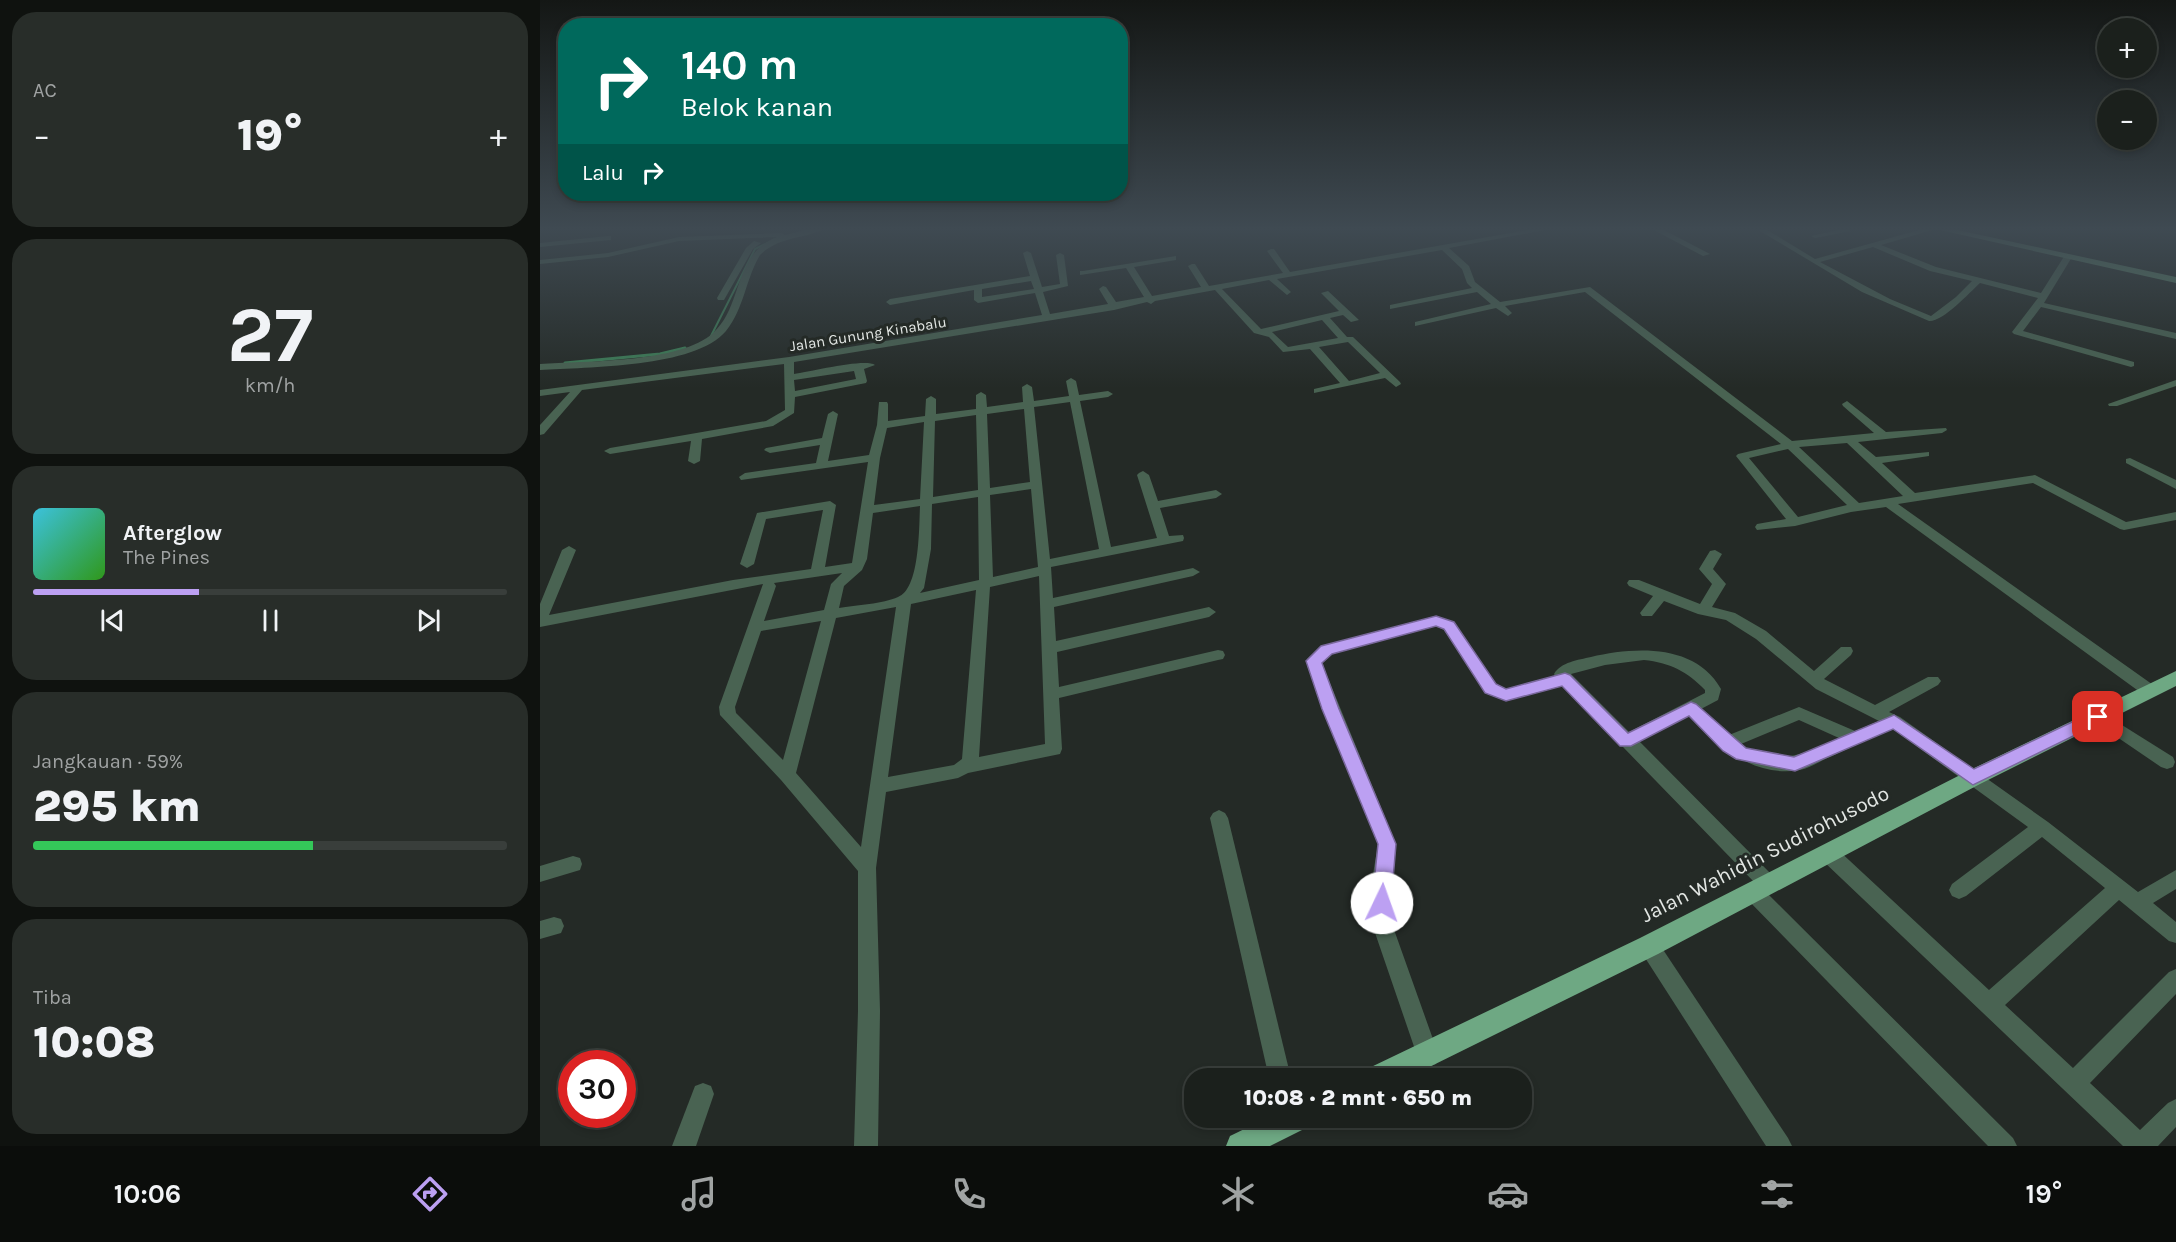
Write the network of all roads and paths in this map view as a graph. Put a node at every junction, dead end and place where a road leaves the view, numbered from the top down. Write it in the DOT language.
graph roads {
  1 [pos="730,281"];
  2 [pos="745,281"];
  3 [pos="1012,281"];
  4 [pos="1034,281"];
  5 [pos="1064,281"];
  6 [pos="1139,281"];
  7 [pos="1201,281"];
  8 [pos="1259,281"];
  9 [pos="1275,281"];
  10 [pos="1470,281"];
  11 [pos="1851,281"];
  12 [pos="1977,281"];
  13 [pos="1983,281"];
  14 [pos="2052,281"];
  15 [pos="978,287"];
  16 [pos="1102,289"];
  17 [pos="1218,289"];
  18 [pos="1478,289"];
  19 [pos="1038,291"];
  20 [pos="1207,291"];
  21 [pos="1287,292"];
  22 [pos="1325,292"];
  23 [pos="721,297"];
  24 [pos="1151,300"];
  25 [pos="2040,300"];
  26 [pos="890,302"];
  27 [pos="1496,305"];
  28 [pos="1114,307"];
  29 [pos="1393,307"];
  30 [pos="1345,312"];
  31 [pos="1508,313"];
  32 [pos="1324,317"];
  33 [pos="1047,318"];
  34 [pos="1354,320"];
  35 [pos="1418,324"];
  36 [pos="1262,332"];
  37 [pos="2176,336"];
  38 [pos="1344,339"];
  39 [pos="1313,346"];
  40 [pos="669,355"];
  41 [pos="789,360"];
  42 [pos="870,364"];
  43 [pos="2131,364"];
  44 [pos="858,366"];
  45 [pos="540,367"];
  46 [pos="1386,375"];
  47 [pos="659,377"];
  48 [pos="790,378"];
  49 [pos="1071,381"];
  50 [pos="2176,383"];
  51 [pos="1346,384"];
  52 [pos="1396,384"];
  53 [pos="580,387"];
  54 [pos="1027,387"];
  55 [pos="1318,391"];
  56 [pos="540,393"];
  57 [pos="1108,394"];
  58 [pos="791,395"];
  59 [pos="981,395"];
  60 [pos="931,399"];
  61 [pos="1074,399"];
  62 [pos="883,404"];
  63 [pos="1847,404"];
  64 [pos="2113,404"];
  65 [pos="1027,406"];
  66 [pos="980,411"];
  67 [pos="833,414"];
  68 [pos="931,417"];
  69 [pos="882,425"];
  70 [pos="1942,429"];
  71 [pos="540,432"];
  72 [pos="1883,435"];
  73 [pos="697,436"];
  74 [pos="1848,438"];
  75 [pos="827,440"];
  76 [pos="1790,445"];
  77 [pos="770,450"];
  78 [pos="610,451"];
  79 [pos="1925,454"];
  80 [pos="874,458"];
  81 [pos="694,461"];
  82 [pos="1874,461"];
  83 [pos="2130,461"];
  84 [pos="821,465"];
  85 [pos="1143,475"];
  86 [pos="745,477"];
  87 [pos="1036,485"];
  88 [pos="2176,485"];
  89 [pos="982,493"];
  90 [pos="1216,494"];
  91 [pos="1912,497"];
  92 [pos="927,502"];
  93 [pos="1888,504"];
  94 [pos="1153,506"];
  95 [pos="1856,507"];
  96 [pos="868,510"];
  97 [pos="2176,516"];
  98 [pos="1795,522"];
  99 [pos="1761,527"];
  100 [pos="1178,538"];
  101 [pos="1164,541"];
  102 [pos="569,550"];
  103 [pos="1106,552"];
  104 [pos="1715,554"];
  105 [pos="747,564"];
  106 [pos="857,567"];
  107 [pos="1045,567"];
  108 [pos="817,572"];
  109 [pos="1193,572"];
  110 [pos="985,583"];
  111 [pos="1634,583"];
  112 [pos="769,586"];
  113 [pos="1661,596"];
  114 [pos="904,601"];
  115 [pos="1047,604"];
  116 [pos="1703,610"];
  117 [pos="1209,612"];
  118 [pos="1647,613"];
  119 [pos="829,614"];
  120 [pos="540,622"];
  121 [pos="757,627"];
  122 [pos="1049,648"];
  123 [pos="1846,651"];
  124 [pos="1218,655"];
  125 [pos="2176,678"];
  126 [pos="1565,679"];
  127 [pos="1814,680"];
  128 [pos="1933,681"];
  129 [pos="2150,691"];
  130 [pos="1052,694"];
  131 [pos="1691,708"];
  132 [pos="1877,711"];
  133 [pos="2098,717"];
  134 [pos="1894,721"];
  135 [pos="1856,739"];
  136 [pos="1626,741"];
  137 [pos="1726,743"];
  138 [pos="2167,762"];
  139 [pos="964,767"];
  140 [pos="787,775"];
  141 [pos="1973,778"];
  142 [pos="879,786"];
  143 [pos="1219,818"];
  144 [pos="2042,827"];
  145 [pos="1829,854"];
  146 [pos="573,864"];
  147 [pos="867,868"];
  148 [pos="540,874"];
  149 [pos="2176,879"];
  150 [pos="2120,887"];
  151 [pos="1761,888"];
  152 [pos="1959,890"];
  153 [pos="2138,902"];
  154 [pos="2176,934"];
  155 [pos="1648,946"];
  156 [pos="2176,979"];
  157 [pos="1990,1004"];
  158 [pos="1428,1056"];
  159 [pos="1278,1068"];
  160 [pos="1401,1068"];
  161 [pos="2075,1082"];
  162 [pos="703,1095"];
  163 [pos="2176,1111"];
  164 [pos="1273,1128"];
  165 [pos="684,1146"];
  166 [pos="866,1146"];
  167 [pos="1240,1146"];
  168 [pos="1780,1146"];
  169 [pos="2005,1146"];
  1 -- 23 [label="street"];
  2 -- 40 [label="street"];
  3 -- 15 [label="street"];
  4 -- 19 [label="street"];
  5 -- 19 [label="street"];
  6 -- 24 [label="street"];
  7 -- 20 [label="street"];
  8 -- 17 [label="street, Jalan Gunung Kinabalu"];
  9 -- 21 [label="street"];
  10 -- 18 [label="street"];
  11 -- 12 [label="street"];
  13 -- 25 [label="street"];
  14 -- 25 [label="street"];
  15 -- 19 [label="street"];
  15 -- 26 [label="street"];
  16 -- 28 [label="street"];
  17 -- 20 [label="street, Jalan Gunung Kinabalu"];
  17 -- 36 [label="street"];
  18 -- 27 [label="street"];
  18 -- 29 [label="street"];
  19 -- 33 [label="street"];
  20 -- 24 [label="street, Jalan Gunung Kinabalu"];
  22 -- 30 [label="street"];
  24 -- 28 [label="street, Jalan Gunung Kinabalu"];
  25 -- 37 [label="street"];
  25 -- 43 [label="street"];
  27 -- 31 [label="street"];
  27 -- 35 [label="street"];
  27 -- 76 [label="street"];
  28 -- 33 [label="street, Jalan Gunung Kinabalu"];
  30 -- 32 [label="street"];
  30 -- 34 [label="street"];
  32 -- 36 [label="street"];
  32 -- 38 [label="street"];
  33 -- 41 [label="street, Jalan Gunung Kinabalu"];
  36 -- 39 [label="street"];
  38 -- 39 [label="street"];
  38 -- 46 [label="street"];
  39 -- 51 [label="street"];
  40 -- 45 [label="street"];
  40 -- 47 [label="street"];
  41 -- 47 [label="street, Jalan Gunung Kinabalu"];
  41 -- 48 [label="street"];
  42 -- 44 [label="street"];
  44 -- 48 [label="street"];
  44 -- 58 [label="street"];
  46 -- 51 [label="street"];
  46 -- 52 [label="street"];
  47 -- 53 [label="street, Jalan Gunung Kinabalu"];
  48 -- 58 [label="street"];
  49 -- 61 [label="street"];
  50 -- 64 [label="street"];
  51 -- 55 [label="street"];
  53 -- 56 [label="street, Jalan Gunung Kinabalu"];
  53 -- 71 [label="street"];
  54 -- 65 [label="street"];
  57 -- 61 [label="street"];
  58 -- 73 [label="street"];
  59 -- 66 [label="street"];
  60 -- 68 [label="street"];
  61 -- 65 [label="street"];
  61 -- 103 [label="street"];
  62 -- 69 [label="street"];
  63 -- 72 [label="street"];
  65 -- 66 [label="street"];
  65 -- 87 [label="street"];
  66 -- 68 [label="street"];
  66 -- 89 [label="street"];
  67 -- 75 [label="street"];
  68 -- 69 [label="street"];
  68 -- 92 [label="street"];
  69 -- 80 [label="street"];
  70 -- 72 [label="street"];
  72 -- 74 [label="street"];
  73 -- 78 [label="street"];
  73 -- 81 [label="street"];
  74 -- 76 [label="street"];
  74 -- 82 [label="street"];
  75 -- 77 [label="street"];
  75 -- 84 [label="street"];
  76 -- 95 [label="street"];
  76 -- 98 [label="street"];
  79 -- 82 [label="street"];
  80 -- 84 [label="street"];
  80 -- 96 [label="street"];
  82 -- 91 [label="street"];
  83 -- 88 [label="street"];
  84 -- 86 [label="street"];
  85 -- 94 [label="street"];
  87 -- 89 [label="street"];
  87 -- 107 [label="street"];
  89 -- 92 [label="street"];
  89 -- 110 [label="street"];
  90 -- 94 [label="street"];
  91 -- 93 [label="street"];
  91 -- 97 [label="street"];
  92 -- 96 [label="street"];
  92 -- 114 [label="street"];
  93 -- 95 [label="street"];
  93 -- 129 [label="street"];
  94 -- 101 [label="street"];
  95 -- 98 [label="street"];
  96 -- 106 [label="street"];
  98 -- 99 [label="street"];
  100 -- 101 [label="street"];
  101 -- 103 [label="street"];
  102 -- 120 [label="street"];
  103 -- 107 [label="street"];
  104 -- 116 [label="street"];
  105 -- 108 [label="street"];
  106 -- 108 [label="street"];
  106 -- 119 [label="street"];
  107 -- 110 [label="street"];
  107 -- 115 [label="street"];
  108 -- 120 [label="street"];
  109 -- 115 [label="street"];
  110 -- 114 [label="street"];
  110 -- 139 [label="street"];
  111 -- 113 [label="street"];
  112 -- 121 [label="street"];
  113 -- 116 [label="street"];
  113 -- 118 [label="street"];
  114 -- 119 [label="street"];
  114 -- 142 [label="street"];
  115 -- 122 [label="street"];
  116 -- 127 [label="street"];
  117 -- 122 [label="street"];
  119 -- 121 [label="street"];
  119 -- 140 [label="street"];
  121 -- 140 [label="street"];
  122 -- 130 [label="street"];
  123 -- 127 [label="street"];
  124 -- 130 [label="street"];
  125 -- 129 [label="highway, Jalan Wahidin Sudirohusodo"];
  126 -- 131 [label="street"];
  126 -- 136 [label="street"];
  126 -- 158 [label="street"];
  127 -- 132 [label="street"];
  128 -- 132 [label="street"];
  129 -- 133 [label="highway, Jalan Wahidin Sudirohusodo"];
  130 -- 139 [label="street"];
  131 -- 136 [label="street"];
  131 -- 137 [label="street"];
  132 -- 134 [label="street"];
  133 -- 138 [label="street"];
  133 -- 141 [label="highway, Jalan Wahidin Sudirohusodo"];
  134 -- 135 [label="street"];
  134 -- 141 [label="street"];
  135 -- 137 [label="street"];
  135 -- 137 [label="street"];
  136 -- 151 [label="street"];
  139 -- 142 [label="street"];
  140 -- 147 [label="street"];
  141 -- 144 [label="street"];
  141 -- 145 [label="highway, Jalan Wahidin Sudirohusodo"];
  142 -- 147 [label="street"];
  143 -- 159 [label="street"];
  144 -- 150 [label="street"];
  144 -- 152 [label="street"];
  145 -- 151 [label="highway, Jalan Wahidin Sudirohusodo"];
  145 -- 157 [label="street"];
  146 -- 148 [label="street"];
  147 -- 166 [label="street"];
  149 -- 153 [label="street"];
  150 -- 153 [label="street"];
  150 -- 157 [label="street"];
  151 -- 155 [label="highway, Jalan Wahidin Sudirohusodo"];
  151 -- 169 [label="street"];
  153 -- 154 [label="street"];
  155 -- 158 [label="highway, Jalan Wahidin Sudirohusodo"];
  155 -- 168 [label="street"];
  156 -- 161 [label="street"];
  157 -- 161 [label="street"];
  158 -- 160 [label="highway, Jalan Wahidin Sudirohusodo"];
  161 -- 163 [label="street"];
  162 -- 165 [label="street"];
  164 -- 167 [label="highway"];
}
